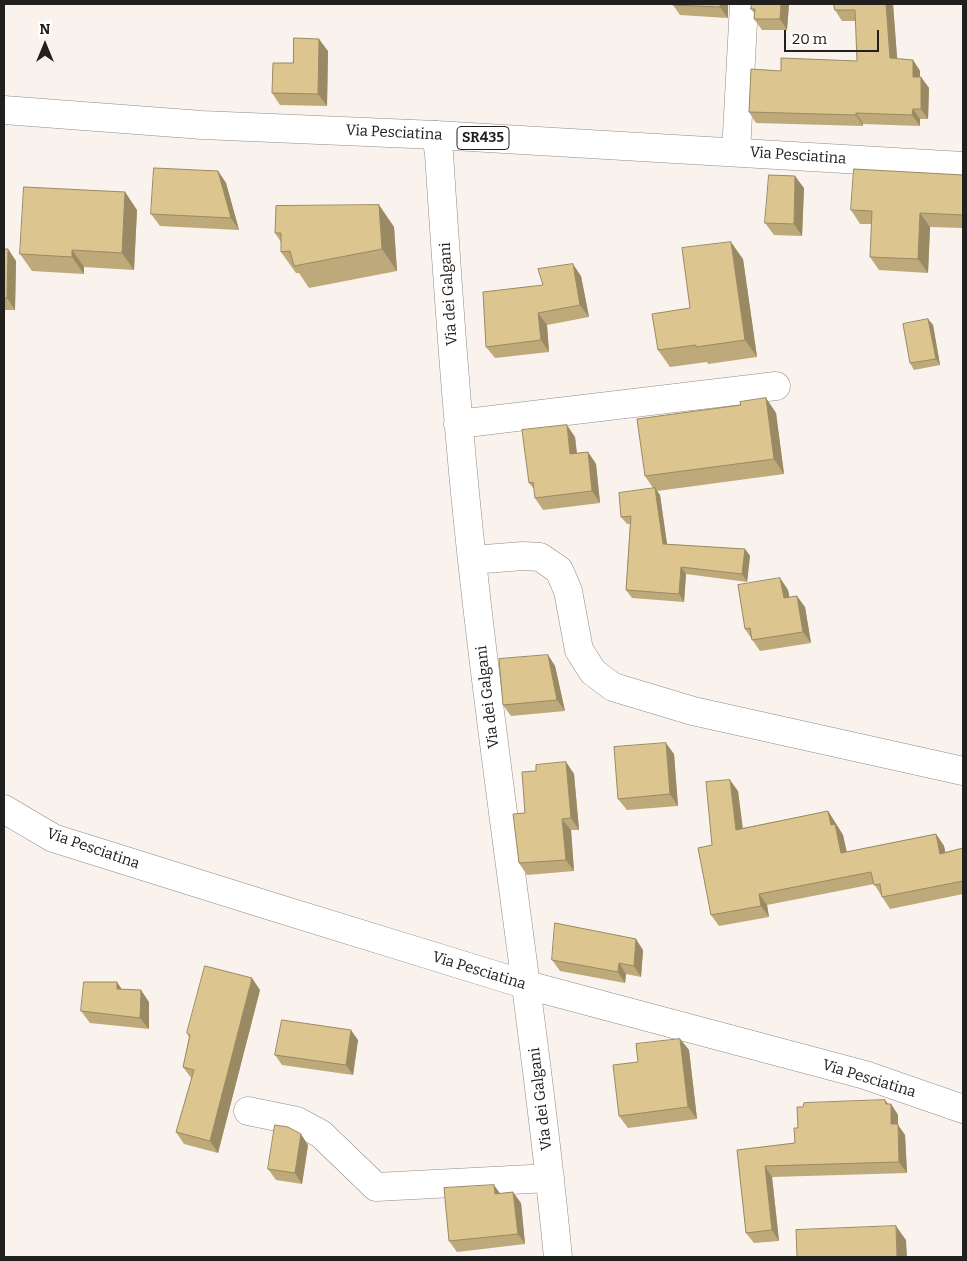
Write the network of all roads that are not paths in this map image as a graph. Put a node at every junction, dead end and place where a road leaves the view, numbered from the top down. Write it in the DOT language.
graph roads {
  1 [pos="744,4"];
  2 [pos="4,110"];
  3 [pos="436,135"];
  4 [pos="736,152"];
  5 [pos="963,166"];
  6 [pos="776,386"];
  7 [pos="458,424"];
  8 [pos="472,560"];
  9 [pos="963,771"];
  10 [pos="4,809"];
  11 [pos="527,985"];
  12 [pos="963,1109"];
  13 [pos="248,1112"];
  14 [pos="550,1178"];
  15 [pos="558,1257"];
  1 -- 4 [label="street"];
  2 -- 3 [label="street, Via Pesciatina / SR435"];
  3 -- 4 [label="street, Via Pesciatina / SR435"];
  3 -- 7 [label="street, Via dei Galgani"];
  4 -- 5 [label="street, Via Pesciatina / SR435"];
  6 -- 7 [label="street"];
  7 -- 8 [label="street, Via dei Galgani"];
  8 -- 9 [label="street"];
  8 -- 11 [label="street, Via dei Galgani"];
  10 -- 11 [label="street, Via Pesciatina"];
  11 -- 12 [label="street, Via Pesciatina"];
  11 -- 14 [label="street, Via dei Galgani"];
  13 -- 14 [label="street"];
  14 -- 15 [label="street, Via dei Galgani"];
}
